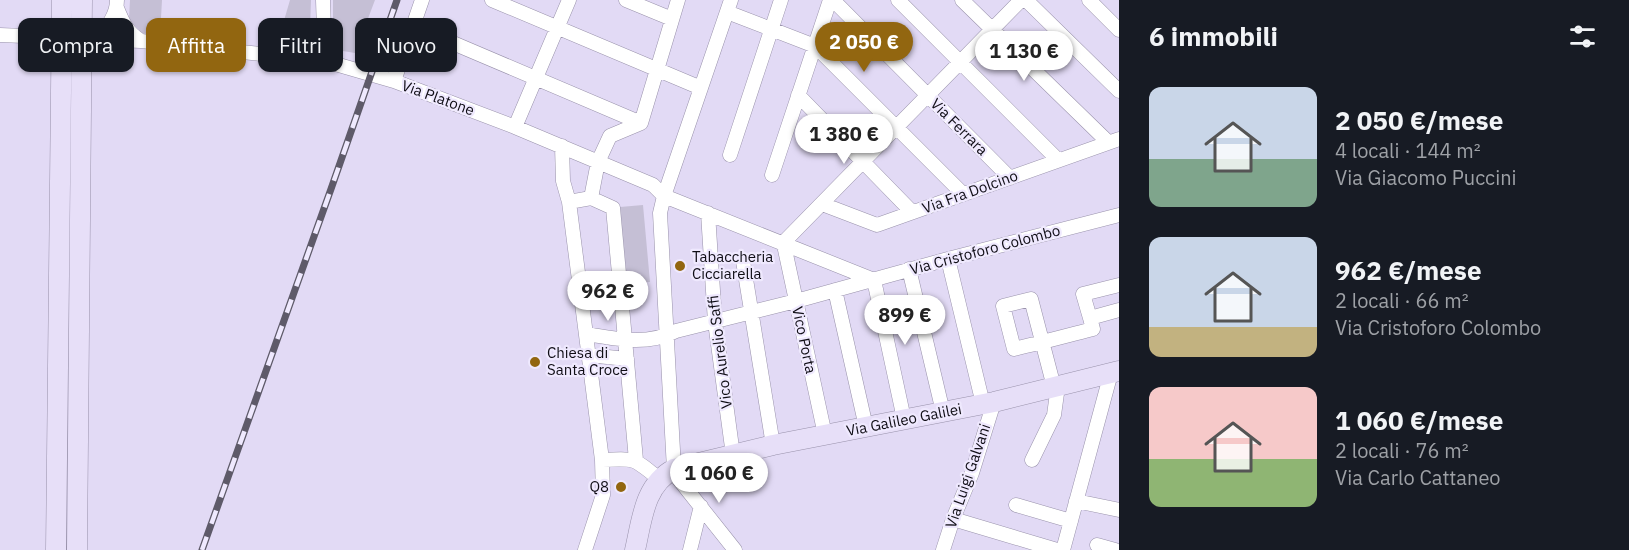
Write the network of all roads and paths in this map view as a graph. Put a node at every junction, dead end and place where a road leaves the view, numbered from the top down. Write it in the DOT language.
graph roads {
  1 [pos="62,0"];
  2 [pos="82,0"];
  3 [pos="323,0"];
  4 [pos="422,0"];
  5 [pos="492,0"];
  6 [pos="569,0"];
  7 [pos="626,0"];
  8 [pos="678,0"];
  9 [pos="781,0"];
  10 [pos="832,0"];
  11 [pos="898,0"];
  12 [pos="962,0"];
  13 [pos="1021,0"];
  14 [pos="1026,0"];
  15 [pos="1089,0"];
  16 [pos="117,4"];
  17 [pos="729,6"];
  18 [pos="62,18"];
  19 [pos="85,18"];
  20 [pos="111,18"];
  21 [pos="323,18"];
  22 [pos="416,18"];
  23 [pos="672,19"];
  24 [pos="556,27"];
  25 [pos="771,29"];
  26 [pos="993,29"];
  27 [pos="1119,30"];
  28 [pos="0,35"];
  29 [pos="18,36"];
  30 [pos="134,41"];
  31 [pos="141,41"];
  32 [pos="457,45"];
  33 [pos="815,46"];
  34 [pos="258,54"];
  35 [pos="960,62"];
  36 [pos="343,66"];
  37 [pos="658,69"];
  38 [pos="61,72"];
  39 [pos="88,72"];
  40 [pos="397,72"];
  41 [pos="535,78"];
  42 [pos="394,81"];
  43 [pos="701,88"];
  44 [pos="1119,91"];
  45 [pos="798,95"];
  46 [pos="928,95"];
  47 [pos="641,123"];
  48 [pos="515,127"];
  49 [pos="896,128"];
  50 [pos="1116,141"];
  51 [pos="556,144"];
  52 [pos="730,155"];
  53 [pos="600,159"];
  54 [pos="1058,160"];
  55 [pos="863,162"];
  56 [pos="772,174"];
  57 [pos="1010,177"];
  58 [pos="669,193"];
  59 [pos="963,194"];
  60 [pos="591,198"];
  61 [pos="569,202"];
  62 [pos="822,204"];
  63 [pos="912,212"];
  64 [pos="708,213"];
  65 [pos="1119,215"];
  66 [pos="783,244"];
  67 [pos="948,259"];
  68 [pos="743,261"];
  69 [pos="909,269"];
  70 [pos="579,277"];
  71 [pos="874,280"];
  72 [pos="1119,285"];
  73 [pos="620,286"];
  74 [pos="835,290"];
  75 [pos="796,301"];
  76 [pos="1119,310"];
  77 [pos="751,313"];
  78 [pos="1089,318"];
  79 [pos="715,322"];
  80 [pos="672,333"];
  81 [pos="586,334"];
  82 [pos="626,341"];
  83 [pos="1042,342"];
  84 [pos="588,355"];
  85 [pos="627,359"];
  86 [pos="1115,372"];
  87 [pos="1056,387"];
  88 [pos="988,403"];
  89 [pos="943,412"];
  90 [pos="904,419"];
  91 [pos="866,427"];
  92 [pos="825,435"];
  93 [pos="773,446"];
  94 [pos="733,455"];
  95 [pos="602,460"];
  96 [pos="636,460"];
  97 [pos="1032,460"];
  98 [pos="675,472"];
  99 [pos="1076,501"];
  100 [pos="1016,505"];
  101 [pos="701,506"];
  102 [pos="1119,510"];
  103 [pos="953,519"];
  104 [pos="1071,521"];
  105 [pos="1097,545"];
  106 [pos="57,550"];
  107 [pos="77,550"];
  108 [pos="585,550"];
  109 [pos="634,550"];
  110 [pos="690,550"];
  111 [pos="735,550"];
  112 [pos="943,550"];
  113 [pos="1057,550"];
  114 [pos="1063,550"];
  115 [pos="1115,550"];
  1 -- 18 [label="street"];
  2 -- 19 [label="street"];
  3 -- 21 [label="street"];
  4 -- 22 [label="street"];
  5 -- 24 [label="street"];
  6 -- 24 [label="street"];
  7 -- 23 [label="street"];
  8 -- 23 [label="street"];
  9 -- 25 [label="street"];
  10 -- 33 [label="street"];
  10 -- 46 [label="street, Via Ferrara"];
  11 -- 35 [label="street"];
  12 -- 26 [label="street"];
  13 -- 26 [label="street"];
  14 -- 44 [label="street"];
  15 -- 27 [label="street"];
  16 -- 20 [label="street"];
  16 -- 31 [label="street"];
  17 -- 25 [label="street"];
  17 -- 43 [label="street"];
  23 -- 37 [label="street"];
  24 -- 37 [label="street"];
  24 -- 41 [label="street"];
  25 -- 33 [label="street"];
  25 -- 52 [label="street"];
  26 -- 35 [label="street"];
  26 -- 50 [label="street"];
  28 -- 29 [label="street, Via Platone"];
  30 -- 31 [label="street, Via Platone"];
  31 -- 34 [label="street, Via Platone"];
  32 -- 41 [label="street"];
  33 -- 45 [label="street"];
  33 -- 49 [label="street"];
  35 -- 46 [label="street"];
  35 -- 54 [label="street"];
  36 -- 42 [label="street, Via Platone"];
  37 -- 43 [label="street"];
  37 -- 47 [label="street"];
  38 -- 106 [label="street"];
  39 -- 107 [label="street"];
  40 -- 42 [label="street"];
  41 -- 47 [label="street"];
  41 -- 48 [label="street"];
  42 -- 48 [label="street, Via Platone"];
  43 -- 58 [label="street"];
  45 -- 55 [label="street"];
  45 -- 56 [label="street"];
  46 -- 49 [label="street"];
  46 -- 57 [label="street, Via Ferrara"];
  47 -- 53 [label="street"];
  48 -- 51 [label="street, Via Platone"];
  49 -- 55 [label="street"];
  49 -- 59 [label="street"];
  50 -- 54 [label="street, Via Fra Dolcino"];
  51 -- 53 [label="street, Via Platone"];
  51 -- 61 [label="street"];
  53 -- 58 [label="street, Via Platone"];
  53 -- 60 [label="street"];
  54 -- 57 [label="street, Via Fra Dolcino"];
  55 -- 62 [label="street"];
  55 -- 63 [label="street"];
  57 -- 59 [label="street, Via Fra Dolcino"];
  58 -- 64 [label="street, Via Platone"];
  58 -- 80 [label="street"];
  59 -- 63 [label="street, Via Fra Dolcino"];
  60 -- 61 [label="street"];
  60 -- 73 [label="street"];
  61 -- 70 [label="street"];
  62 -- 63 [label="street, Via Fra Dolcino"];
  62 -- 66 [label="street"];
  64 -- 66 [label="street, Via Platone"];
  64 -- 79 [label="street, Vico Aurelio Saffi"];
  65 -- 67 [label="street, Via Cristoforo Colombo"];
  66 -- 71 [label="street, Via Platone"];
  66 -- 75 [label="street, Vico Porta"];
  67 -- 69 [label="street, Via Cristoforo Colombo"];
  67 -- 88 [label="street"];
  68 -- 77 [label="street"];
  69 -- 71 [label="street, Via Cristoforo Colombo"];
  69 -- 89 [label="street"];
  70 -- 73 [label="street"];
  70 -- 81 [label="street"];
  71 -- 74 [label="street, Via Cristoforo Colombo"];
  71 -- 90 [label="street"];
  72 -- 78 [label="street"];
  73 -- 82 [label="street"];
  74 -- 75 [label="street, Via Cristoforo Colombo"];
  74 -- 91 [label="street"];
  75 -- 77 [label="street, Via Cristoforo Colombo"];
  75 -- 92 [label="street, Vico Porta"];
  76 -- 78 [label="street"];
  77 -- 79 [label="street, Via Cristoforo Colombo"];
  77 -- 93 [label="street"];
  78 -- 83 [label="street"];
  79 -- 80 [label="street, Via Cristoforo Colombo"];
  79 -- 94 [label="street, Vico Aurelio Saffi"];
  80 -- 82 [label="street, Via Cristoforo Colombo"];
  80 -- 98 [label="street"];
  81 -- 82 [label="street, Via Cristoforo Colombo"];
  81 -- 84 [label="street"];
  82 -- 85 [label="street"];
  83 -- 83 [label="street"];
  83 -- 87 [label="street"];
  84 -- 85 [label="street"];
  84 -- 95 [label="street"];
  85 -- 96 [label="street"];
  86 -- 87 [label="street, Via Galileo Galilei"];
  86 -- 99 [label="street"];
  87 -- 88 [label="street, Via Galileo Galilei"];
  87 -- 97 [label="street"];
  88 -- 89 [label="street, Via Galileo Galilei"];
  88 -- 103 [label="street, Via Luigi Galvani"];
  89 -- 90 [label="street, Via Galileo Galilei"];
  90 -- 91 [label="street, Via Galileo Galilei"];
  91 -- 92 [label="street, Via Galileo Galilei"];
  92 -- 93 [label="street, Via Galileo Galilei"];
  93 -- 94 [label="street, Via Galileo Galilei"];
  94 -- 98 [label="street, Via Galileo Galilei"];
  95 -- 96 [label="street"];
  95 -- 108 [label="street"];
  96 -- 98 [label="street"];
  98 -- 101 [label="street"];
  98 -- 109 [label="street"];
  99 -- 102 [label="street"];
  99 -- 104 [label="street"];
  100 -- 104 [label="street"];
  101 -- 110 [label="street"];
  101 -- 111 [label="street"];
  103 -- 112 [label="street, Via Luigi Galvani"];
  103 -- 113 [label="street"];
  104 -- 114 [label="street"];
  105 -- 115 [label="street"];
}
